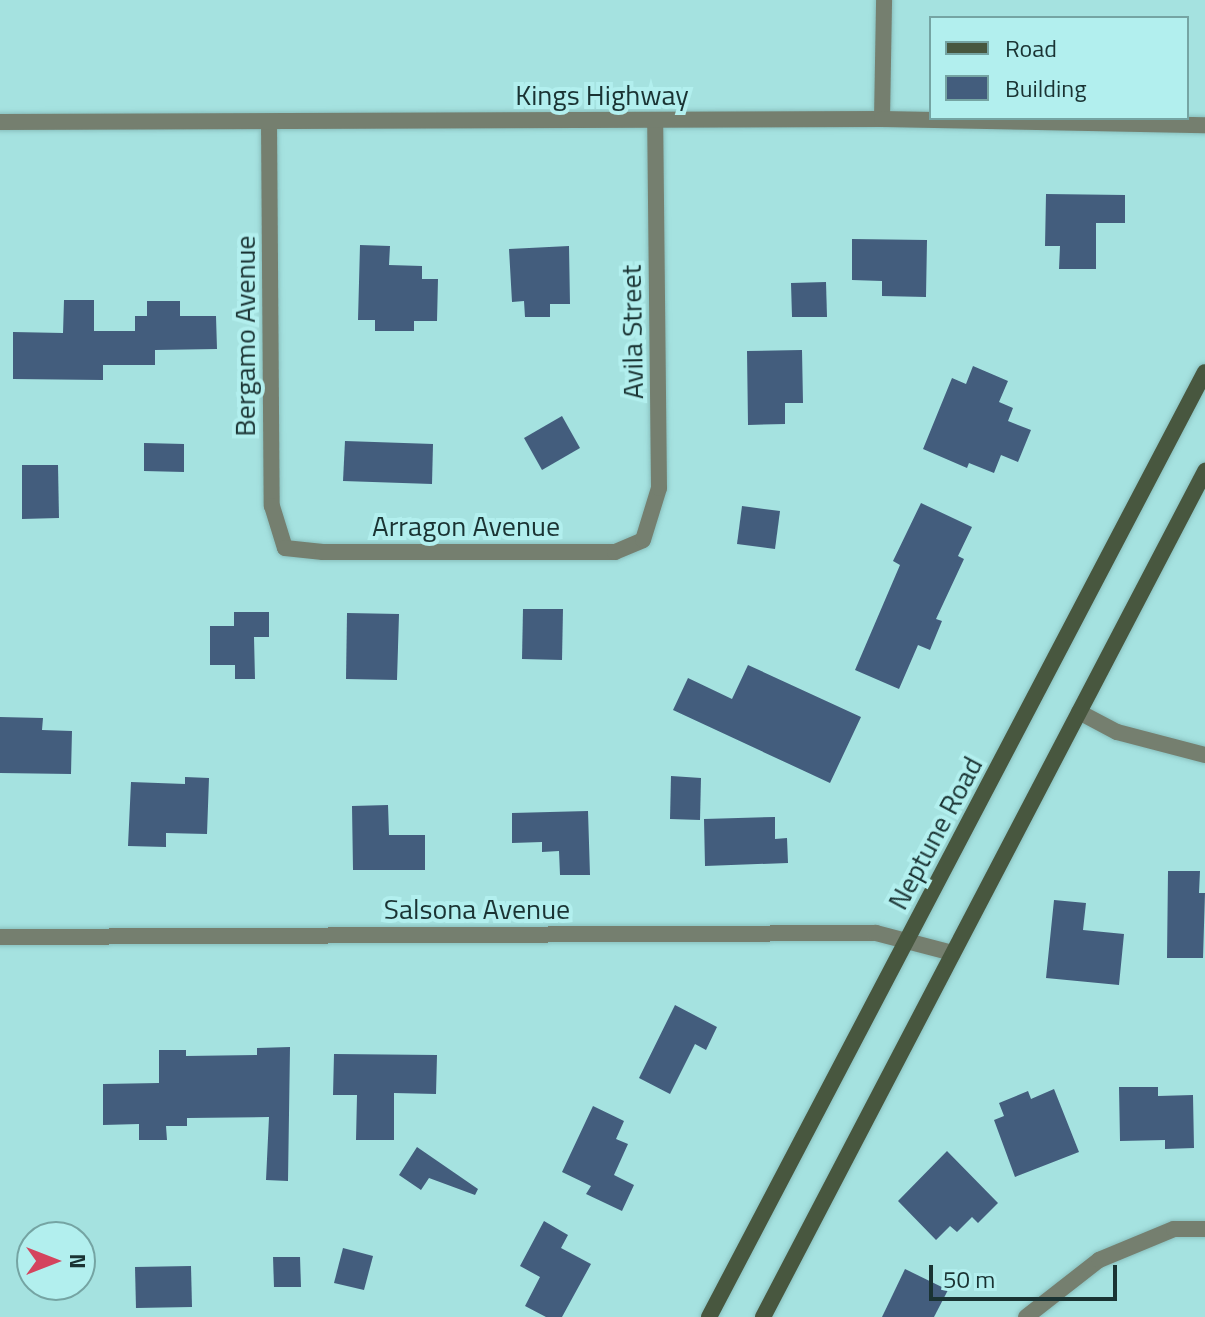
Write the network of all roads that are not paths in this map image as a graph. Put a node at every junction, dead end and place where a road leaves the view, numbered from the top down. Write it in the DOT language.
graph roads {
  1 [pos="884,0"];
  2 [pos="882,119"];
  3 [pos="929,120"];
  4 [pos="936,120"];
  5 [pos="655,121"];
  6 [pos="0,122"];
  7 [pos="269,122"];
  8 [pos="1205,125"];
  9 [pos="1205,372"];
  10 [pos="1205,471"];
  11 [pos="643,540"];
  12 [pos="285,548"];
  13 [pos="1079,712"];
  14 [pos="1205,755"];
  15 [pos="0,937"];
  16 [pos="908,941"];
  17 [pos="952,953"];
  18 [pos="1205,1229"];
  19 [pos="709,1317"];
  20 [pos="763,1317"];
  21 [pos="1026,1317"];
  1 -- 2 [label="street"];
  2 -- 3 [label="street, Kings Highway"];
  2 -- 5 [label="street, Kings Highway"];
  4 -- 8 [label="street, Kings Highway"];
  5 -- 7 [label="street, Kings Highway"];
  5 -- 11 [label="street, Avila Street"];
  6 -- 7 [label="street, Kings Highway"];
  7 -- 12 [label="street, Bergamo Avenue"];
  9 -- 16 [label="main road, Neptune Road"];
  10 -- 13 [label="main road"];
  11 -- 12 [label="street, Arragon Avenue"];
  13 -- 14 [label="street"];
  13 -- 17 [label="main road"];
  15 -- 16 [label="street, Salsona Avenue"];
  16 -- 17 [label="street, Salsona Avenue"];
  16 -- 19 [label="main road, Neptune Road"];
  17 -- 20 [label="main road"];
  18 -- 21 [label="street"];
}
